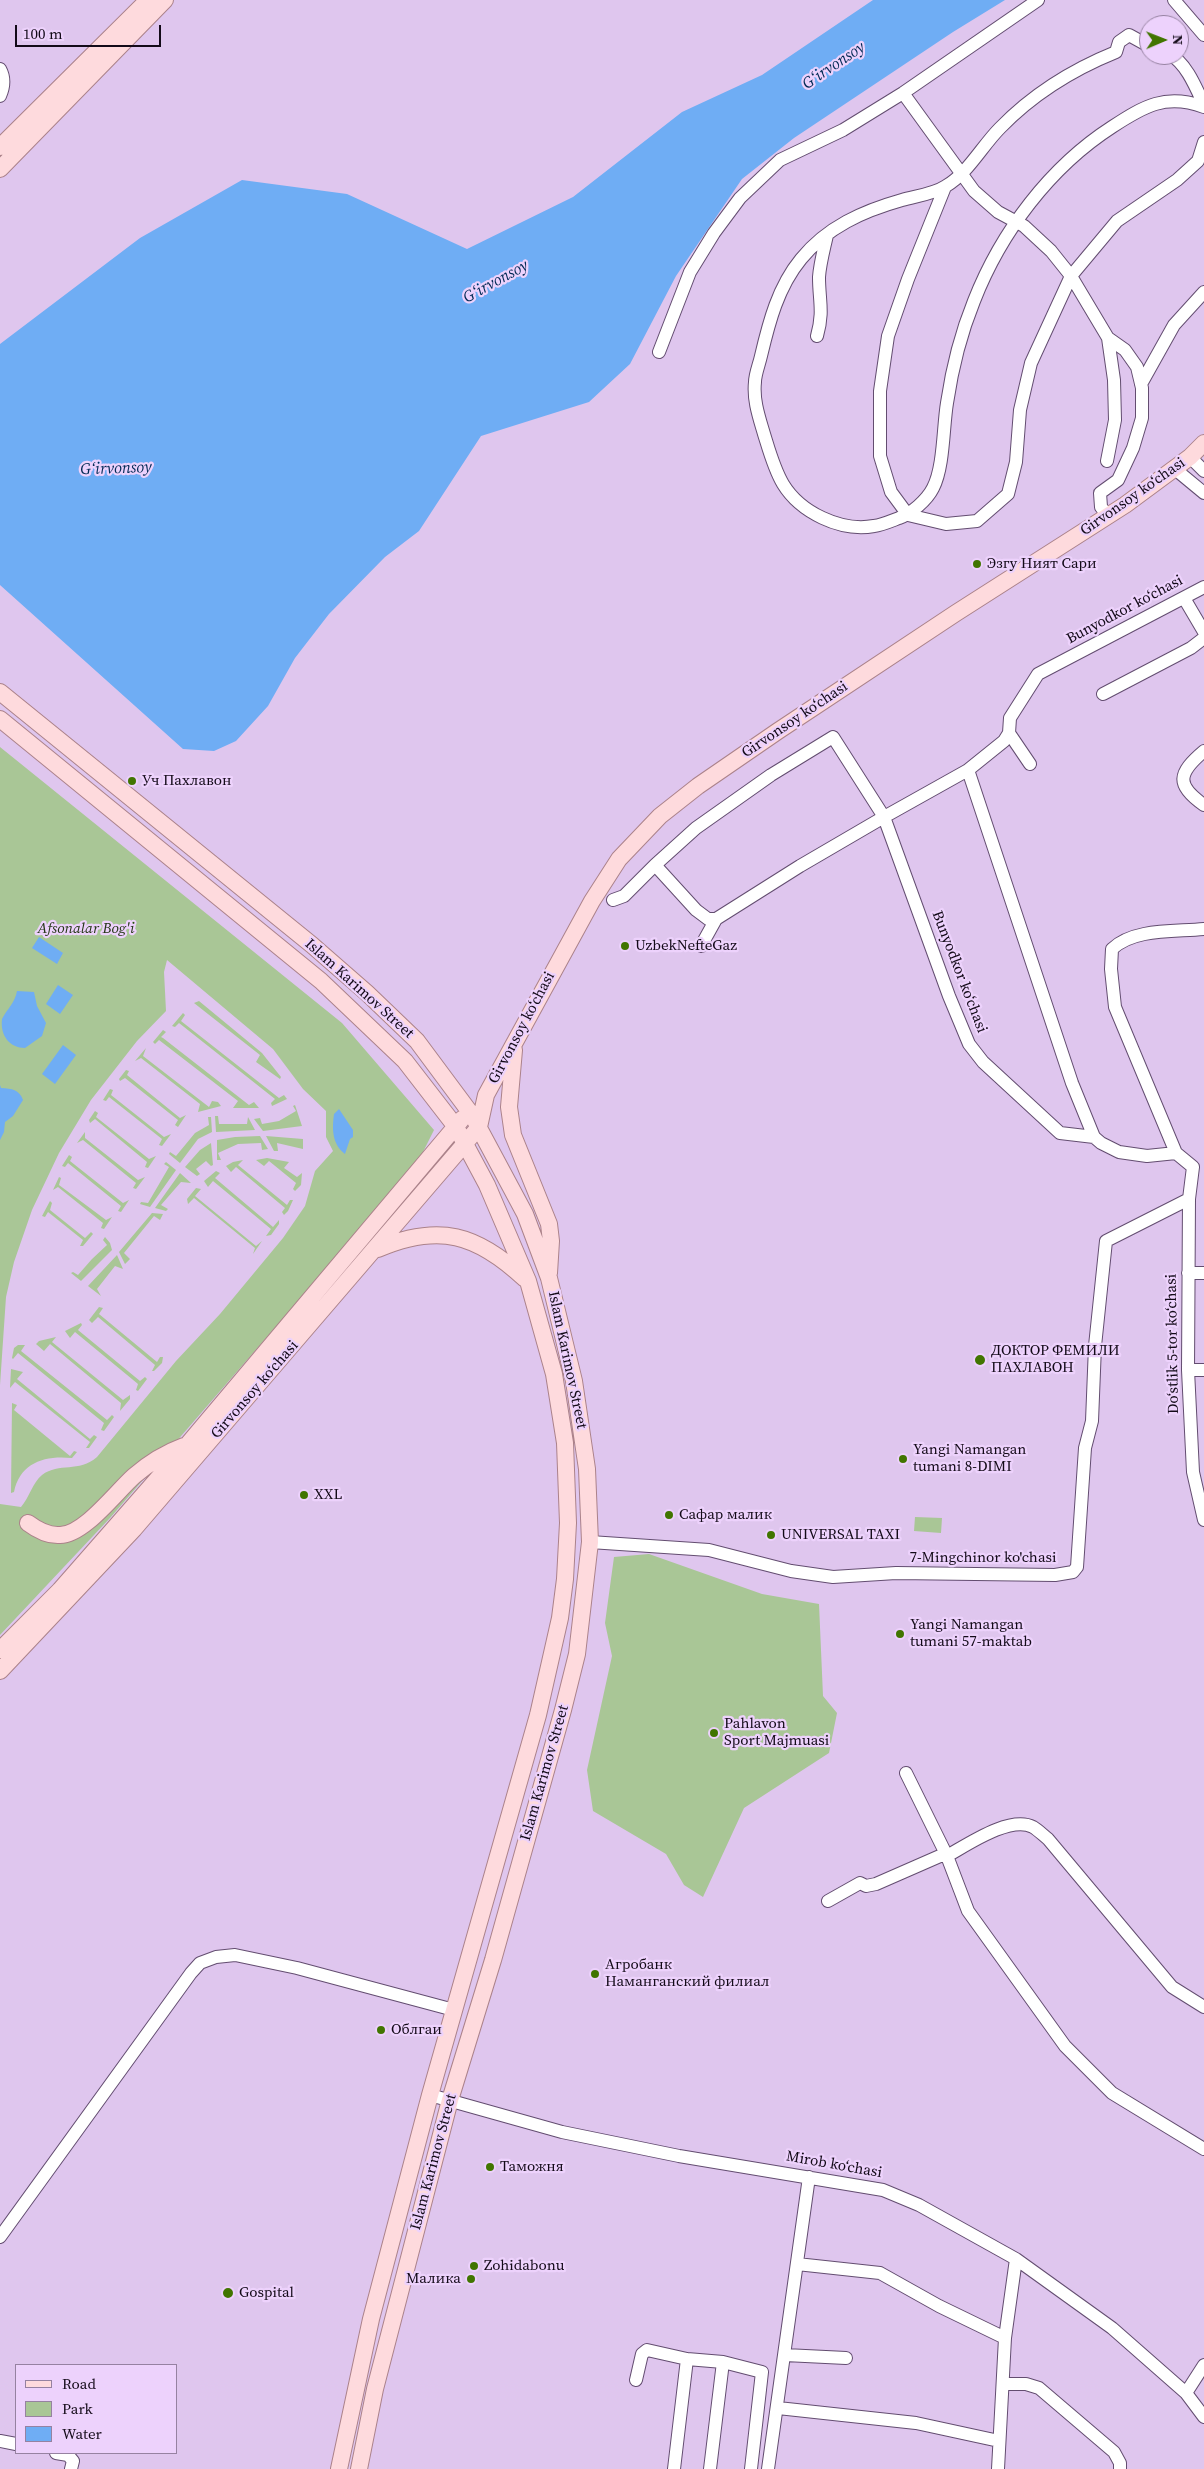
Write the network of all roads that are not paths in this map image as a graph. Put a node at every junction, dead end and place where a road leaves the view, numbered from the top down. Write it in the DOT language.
graph roads {
  1 [pos="148,0"];
  2 [pos="166,0"];
  3 [pos="1038,0"];
  4 [pos="1174,0"];
  5 [pos="1204,35"];
  6 [pos="1139,40"];
  7 [pos="1181,65"];
  8 [pos="0,69"];
  9 [pos="903,93"];
  10 [pos="0,96"];
  11 [pos="1204,106"];
  12 [pos="1204,142"];
  13 [pos="0,147"];
  14 [pos="0,169"];
  15 [pos="962,173"];
  16 [pos="945,188"];
  17 [pos="1016,221"];
  18 [pos="827,235"];
  19 [pos="1071,276"];
  20 [pos="1204,292"];
  21 [pos="816,336"];
  22 [pos="1108,338"];
  23 [pos="659,352"];
  24 [pos="1141,384"];
  25 [pos="1204,442"];
  26 [pos="1190,457"];
  27 [pos="1107,461"];
  28 [pos="1175,469"];
  29 [pos="1204,471"];
  30 [pos="1204,493"];
  31 [pos="908,515"];
  32 [pos="1108,516"];
  33 [pos="1204,587"];
  34 [pos="1184,598"];
  35 [pos="1204,632"];
  36 [pos="1204,638"];
  37 [pos="0,692"];
  38 [pos="1103,694"];
  39 [pos="0,719"];
  40 [pos="1009,733"];
  41 [pos="1204,751"];
  42 [pos="1030,764"];
  43 [pos="968,770"];
  44 [pos="1204,805"];
  45 [pos="884,817"];
  46 [pos="655,865"];
  47 [pos="613,900"];
  48 [pos="716,919"];
  49 [pos="1204,929"];
  50 [pos="701,946"];
  51 [pos="515,1041"];
  52 [pos="486,1095"];
  53 [pos="468,1110"];
  54 [pos="456,1127"];
  55 [pos="480,1127"];
  56 [pos="1094,1137"];
  57 [pos="466,1143"];
  58 [pos="1176,1153"];
  59 [pos="1198,1167"];
  60 [pos="1189,1199"];
  61 [pos="376,1250"];
  62 [pos="1188,1273"];
  63 [pos="1204,1273"];
  64 [pos="548,1278"];
  65 [pos="528,1281"];
  66 [pos="1188,1370"];
  67 [pos="1204,1370"];
  68 [pos="188,1444"];
  69 [pos="1204,1520"];
  70 [pos="28,1523"];
  71 [pos="590,1542"];
  72 [pos="0,1650"];
  73 [pos="0,1670"];
  74 [pos="906,1773"];
  75 [pos="510,1810"];
  76 [pos="533,1816"];
  77 [pos="947,1856"];
  78 [pos="828,1901"];
  79 [pos="1204,2007"];
  80 [pos="454,2010"];
  81 [pos="430,2095"];
  82 [pos="450,2100"];
  83 [pos="1204,2150"];
  84 [pos="809,2177"];
  85 [pos="0,2238"];
  86 [pos="1016,2259"];
  87 [pos="797,2264"];
  88 [pos="1005,2338"];
  89 [pos="785,2355"];
  90 [pos="846,2358"];
  91 [pos="686,2359"];
  92 [pos="723,2362"];
  93 [pos="1204,2365"];
  94 [pos="636,2380"];
  95 [pos="1004,2384"];
  96 [pos="1186,2393"];
  97 [pos="778,2408"];
  98 [pos="1204,2417"];
  99 [pos="0,2440"];
  100 [pos="999,2441"];
  101 [pos="15,2444"];
  102 [pos="60,2454"];
  103 [pos="72,2469"];
  104 [pos="339,2469"];
  105 [pos="359,2469"];
  106 [pos="674,2469"];
  107 [pos="710,2469"];
  108 [pos="750,2469"];
  109 [pos="768,2469"];
  110 [pos="998,2469"];
  111 [pos="1120,2469"];
  1 -- 13 [label="main road"];
  2 -- 14 [label="main road"];
  3 -- 9 [label="street"];
  4 -- 5 [label="street"];
  6 -- 15 [label="street"];
  7 -- 11 [label="street"];
  8 -- 10 [label="street"];
  9 -- 15 [label="street"];
  9 -- 23 [label="street"];
  11 -- 17 [label="street"];
  12 -- 19 [label="street"];
  15 -- 16 [label="street"];
  15 -- 17 [label="street"];
  16 -- 18 [label="street"];
  16 -- 31 [label="street"];
  17 -- 19 [label="street"];
  17 -- 31 [label="street"];
  18 -- 21 [label="street"];
  18 -- 31 [label="street"];
  19 -- 22 [label="street"];
  19 -- 31 [label="street"];
  20 -- 24 [label="street"];
  22 -- 24 [label="street"];
  22 -- 27 [label="street"];
  24 -- 32 [label="street"];
  25 -- 26 [label="main road, Girvonsoy koʻchasi"];
  26 -- 28 [label="main road, Girvonsoy koʻchasi"];
  26 -- 29 [label="street"];
  28 -- 30 [label="street"];
  28 -- 32 [label="main road, Girvonsoy koʻchasi"];
  32 -- 51 [label="main road, Girvonsoy koʻchasi"];
  33 -- 34 [label="street, Bunyodkor koʻchasi"];
  34 -- 35 [label="street"];
  34 -- 40 [label="street, Bunyodkor koʻchasi"];
  36 -- 38 [label="street"];
  37 -- 53 [label="main road, Islam Karimov Street"];
  39 -- 54 [label="main road, Islam Karimov Street"];
  40 -- 42 [label="street"];
  40 -- 43 [label="street, Bunyodkor koʻchasi"];
  41 -- 44 [label="street"];
  43 -- 45 [label="street, Bunyodkor koʻchasi"];
  43 -- 56 [label="street"];
  45 -- 46 [label="street, Bunyodkor koʻchasi"];
  45 -- 48 [label="street, Bunyodkor koʻchasi"];
  45 -- 56 [label="street, Bunyodkor koʻchasi"];
  46 -- 47 [label="street, Bunyodkor koʻchasi"];
  46 -- 48 [label="street"];
  48 -- 50 [label="street"];
  49 -- 58 [label="street"];
  51 -- 52 [label="main road, Girvonsoy koʻchasi"];
  51 -- 64 [label="main road"];
  52 -- 53 [label="main road, Girvonsoy koʻchasi"];
  52 -- 55 [label="main road, Girvonsoy koʻchasi"];
  53 -- 54 [label="main road, Girvonsoy koʻchasi"];
  53 -- 55 [label="main road, Islam Karimov Street"];
  54 -- 57 [label="main road, Islam Karimov Street"];
  54 -- 68 [label="main road, Girvonsoy koʻchasi"];
  55 -- 57 [label="main road, Girvonsoy koʻchasi"];
  55 -- 64 [label="main road, Islam Karimov Street"];
  56 -- 58 [label="street, Bunyodkor koʻchasi"];
  57 -- 61 [label="main road, Girvonsoy koʻchasi"];
  57 -- 65 [label="main road, Islam Karimov Street"];
  58 -- 59 [label="street"];
  59 -- 60 [label="street, Doʻstlik 5-tor koʻchasi"];
  60 -- 62 [label="street, Doʻstlik 5-tor koʻchasi"];
  60 -- 71 [label="street, 7-Mingchinor ko'chasi"];
  61 -- 65 [label="main road"];
  61 -- 73 [label="main road, Girvonsoy koʻchasi"];
  62 -- 63 [label="street"];
  62 -- 66 [label="street, Doʻstlik 5-tor koʻchasi"];
  64 -- 71 [label="main road, Islam Karimov Street"];
  65 -- 75 [label="main road, Islam Karimov Street"];
  66 -- 67 [label="street"];
  66 -- 69 [label="street, Doʻstlik 5-tor koʻchasi"];
  68 -- 70 [label="main road"];
  68 -- 72 [label="main road, Girvonsoy koʻchasi"];
  71 -- 76 [label="main road, Islam Karimov Street"];
  74 -- 77 [label="street"];
  75 -- 76 [label="main road"];
  75 -- 80 [label="main road, Islam Karimov Street"];
  76 -- 82 [label="main road, Islam Karimov Street"];
  77 -- 78 [label="street"];
  77 -- 79 [label="street"];
  77 -- 83 [label="street"];
  80 -- 81 [label="main road, Islam Karimov Street"];
  80 -- 85 [label="street"];
  81 -- 82 [label="street, Mirob koʻchasi"];
  81 -- 104 [label="main road, Islam Karimov Street"];
  82 -- 84 [label="street, Mirob koʻchasi"];
  82 -- 105 [label="main road, Islam Karimov Street"];
  84 -- 86 [label="street, Mirob koʻchasi"];
  84 -- 87 [label="street"];
  86 -- 88 [label="street"];
  86 -- 96 [label="street, Mirob koʻchasi"];
  87 -- 88 [label="street"];
  87 -- 89 [label="street"];
  88 -- 95 [label="street"];
  89 -- 90 [label="street"];
  89 -- 97 [label="street"];
  91 -- 92 [label="street"];
  91 -- 94 [label="street"];
  91 -- 106 [label="street"];
  92 -- 107 [label="street"];
  92 -- 108 [label="street"];
  93 -- 96 [label="street"];
  95 -- 100 [label="street"];
  95 -- 111 [label="street"];
  96 -- 98 [label="street, Mirob koʻchasi"];
  97 -- 100 [label="street"];
  97 -- 109 [label="street"];
  99 -- 101 [label="street"];
  100 -- 110 [label="street"];
  102 -- 103 [label="street"];
}
